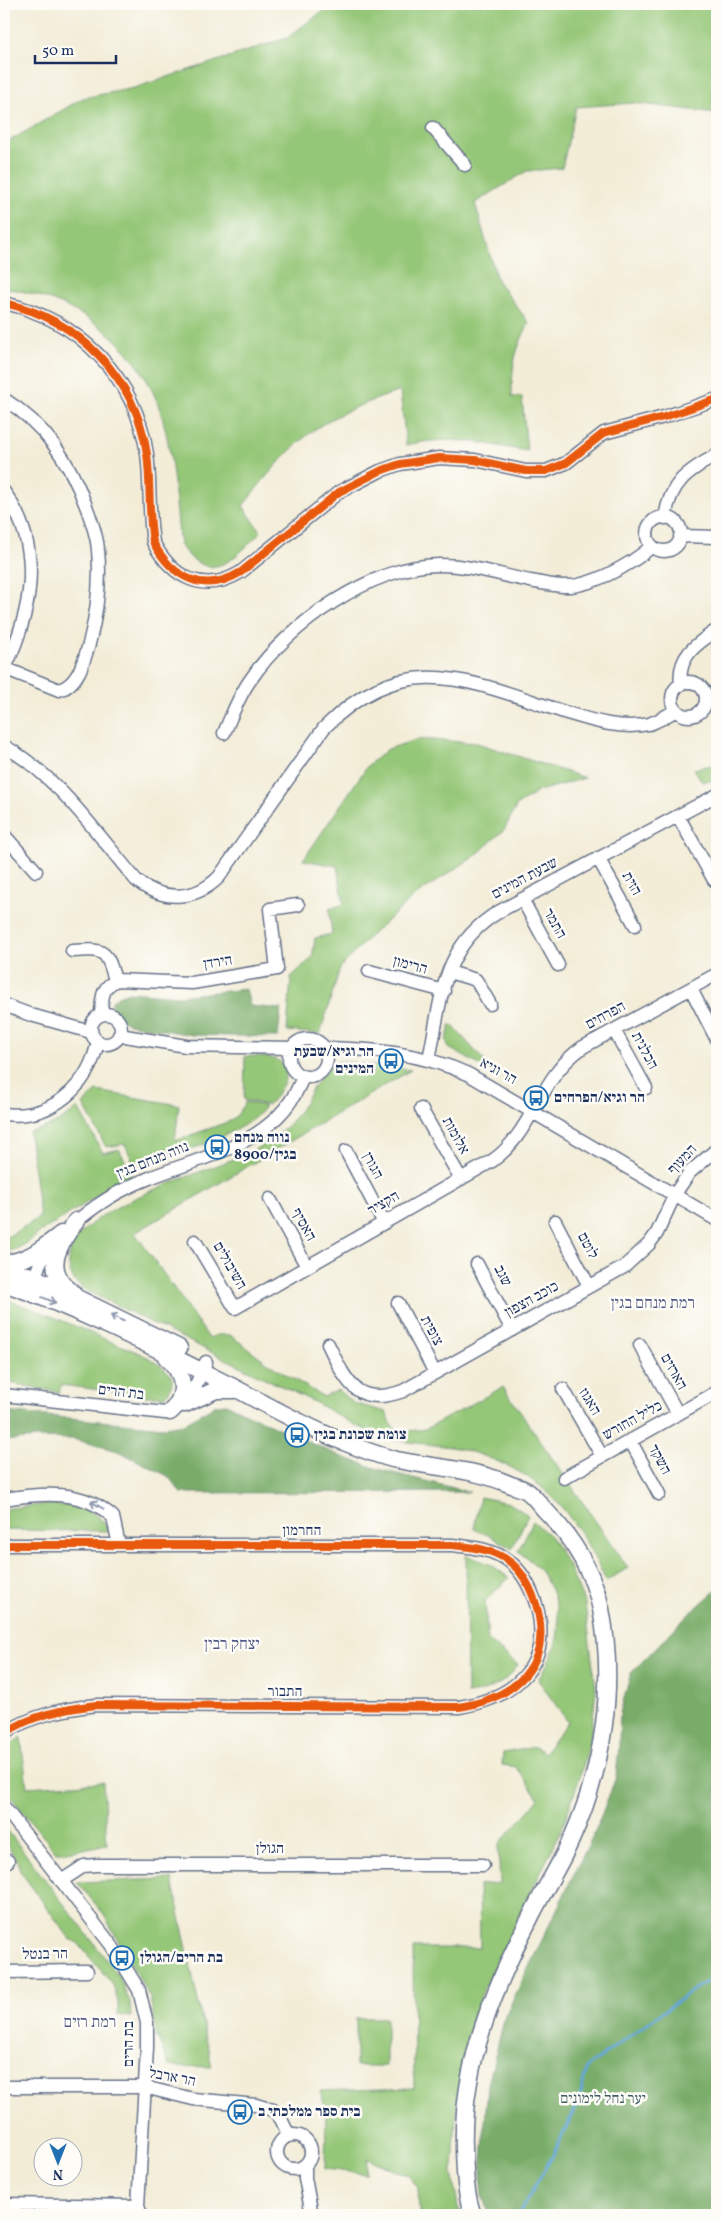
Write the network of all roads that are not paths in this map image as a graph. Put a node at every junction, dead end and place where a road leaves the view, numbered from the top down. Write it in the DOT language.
graph roads {
  1 [pos="433,128"];
  2 [pos="465,165"];
  3 [pos="4,303"];
  4 [pos="4,399"];
  5 [pos="717,399"];
  6 [pos="717,455"];
  7 [pos="4,492"];
  8 [pos="665,518"];
  9 [pos="680,536"];
  10 [pos="717,537"];
  11 [pos="652,546"];
  12 [pos="717,630"];
  13 [pos="4,669"];
  14 [pos="681,684"];
  15 [pos="711,696"];
  16 [pos="676,710"];
  17 [pos="224,733"];
  18 [pos="4,746"];
  19 [pos="717,795"];
  20 [pos="678,816"];
  21 [pos="4,835"];
  22 [pos="598,858"];
  23 [pos="36,871"];
  24 [pos="714,880"];
  25 [pos="522,899"];
  26 [pos="298,905"];
  27 [pos="635,925"];
  28 [pos="72,951"];
  29 [pos="558,965"];
  30 [pos="369,972"];
  31 [pos="449,972"];
  32 [pos="717,974"];
  33 [pos="115,981"];
  34 [pos="691,989"];
  35 [pos="444,991"];
  36 [pos="490,1004"];
  37 [pos="4,1005"];
  38 [pos="101,1014"];
  39 [pos="614,1030"];
  40 [pos="120,1035"];
  41 [pos="95,1036"];
  42 [pos="717,1040"];
  43 [pos="292,1048"];
  44 [pos="324,1048"];
  45 [pos="429,1060"];
  46 [pos="303,1076"];
  47 [pos="646,1088"];
  48 [pos="421,1108"];
  49 [pos="532,1110"];
  50 [pos="4,1114"];
  51 [pos="717,1149"];
  52 [pos="346,1151"];
  53 [pos="461,1179"];
  54 [pos="675,1194"];
  55 [pos="270,1199"];
  56 [pos="717,1220"];
  57 [pos="76,1221"];
  58 [pos="555,1221"];
  59 [pos="384,1223"];
  60 [pos="61,1234"];
  61 [pos="195,1241"];
  62 [pos="4,1263"];
  63 [pos="478,1264"];
  64 [pos="308,1267"];
  65 [pos="4,1268"];
  66 [pos="4,1282"];
  67 [pos="32,1285"];
  68 [pos="589,1286"];
  69 [pos="85,1302"];
  70 [pos="398,1303"];
  71 [pos="234,1308"];
  72 [pos="512,1330"];
  73 [pos="328,1344"];
  74 [pos="640,1346"];
  75 [pos="158,1350"];
  76 [pos="204,1367"];
  77 [pos="435,1373"];
  78 [pos="563,1389"];
  79 [pos="241,1392"];
  80 [pos="717,1392"];
  81 [pos="4,1395"];
  82 [pos="178,1408"];
  83 [pos="678,1414"];
  84 [pos="630,1440"];
  85 [pos="602,1456"];
  86 [pos="394,1459"];
  87 [pos="564,1478"];
  88 [pos="659,1494"];
  89 [pos="4,1499"];
  90 [pos="4,1545"];
  91 [pos="119,1545"];
  92 [pos="540,1641"];
  93 [pos="4,1734"];
  94 [pos="4,1807"];
  95 [pos="483,1865"];
  96 [pos="61,1881"];
  97 [pos="87,1971"];
  98 [pos="4,1972"];
  99 [pos="4,2087"];
  100 [pos="144,2088"];
  101 [pos="289,2136"];
  102 [pos="304,2166"];
  103 [pos="4,2204"];
  104 [pos="140,2210"];
  105 [pos="312,2215"];
  106 [pos="473,2215"];
  1 -- 2 [label="street"];
  3 -- 5 [label="street"];
  4 -- 13 [label="street"];
  6 -- 8 [label="street"];
  7 -- 13 [label="street"];
  8 -- 9 [label="street"];
  8 -- 11 [label="street"];
  9 -- 10 [label="street"];
  9 -- 11 [label="street"];
  11 -- 17 [label="street"];
  12 -- 14 [label="street"];
  14 -- 15 [label="street"];
  14 -- 16 [label="street"];
  15 -- 16 [label="street"];
  16 -- 18 [label="street"];
  19 -- 20 [label="street, שבעת המינים"];
  20 -- 22 [label="street, שבעת המינים"];
  20 -- 24 [label="street"];
  21 -- 23 [label="street"];
  22 -- 25 [label="street, שבעת המינים"];
  22 -- 27 [label="street, הזית"];
  25 -- 29 [label="street, התמר"];
  25 -- 31 [label="street, שבעת המינים"];
  26 -- 33 [label="street, הירדן"];
  28 -- 33 [label="street"];
  30 -- 35 [label="street, הרימון"];
  31 -- 35 [label="street, שבעת המינים"];
  31 -- 36 [label="street, הרימון"];
  32 -- 34 [label="street, הפרחים"];
  33 -- 38 [label="street"];
  34 -- 39 [label="street, הפרחים"];
  34 -- 42 [label="street"];
  35 -- 45 [label="street, שבעת המינים"];
  37 -- 41 [label="street"];
  38 -- 40 [label="street"];
  38 -- 41 [label="street"];
  39 -- 47 [label="street, הכלנית"];
  39 -- 49 [label="street, הפרחים"];
  40 -- 41 [label="street"];
  40 -- 43 [label="street"];
  41 -- 50 [label="street"];
  43 -- 44 [label="street"];
  43 -- 46 [label="street"];
  44 -- 45 [label="street, הר וגיא"];
  44 -- 46 [label="street"];
  45 -- 49 [label="street, הר וגיא"];
  46 -- 57 [label="street, נווה מנחם בגין"];
  48 -- 53 [label="street, אלומות"];
  49 -- 53 [label="street, הקציר"];
  49 -- 54 [label="street, הר וגיא"];
  51 -- 54 [label="street, המעוף"];
  52 -- 59 [label="street, הגורן"];
  53 -- 59 [label="street, הקציר"];
  54 -- 56 [label="street, הר וגיא"];
  54 -- 68 [label="street, כוכב הצפון"];
  55 -- 64 [label="street, האסיף"];
  57 -- 60 [label="street, נווה מנחם בגין"];
  57 -- 69 [label="main road"];
  58 -- 68 [label="street, לוטם"];
  59 -- 64 [label="street, הקציר"];
  60 -- 62 [label="main road"];
  60 -- 67 [label="street, נווה מנחם בגין"];
  61 -- 71 [label="street, השיבולים"];
  63 -- 72 [label="street, שגב"];
  64 -- 71 [label="street, הקציר"];
  65 -- 67 [label="main road"];
  66 -- 67 [label="main road"];
  67 -- 69 [label="main road"];
  67 -- 75 [label="main road, one-way"];
  68 -- 72 [label="street, כוכב הצפון"];
  76 -- 69 [label="main road, one-way"];
  70 -- 77 [label="street, צופית"];
  72 -- 77 [label="street, כוכב הצפון"];
  73 -- 77 [label="street, כוכב הצפון"];
  74 -- 83 [label="street, הארזים"];
  75 -- 76 [label="main road"];
  75 -- 82 [label="main road"];
  76 -- 79 [label="main road"];
  76 -- 82 [label="street"];
  76 -- 86 [label="main road"];
  78 -- 85 [label="street, האגוז"];
  79 -- 82 [label="main road"];
  79 -- 86 [label="main road"];
  80 -- 83 [label="street, כליל החורש"];
  81 -- 82 [label="street, בת הרים"];
  83 -- 84 [label="street, כליל החורש"];
  84 -- 85 [label="street, כליל החורש"];
  84 -- 88 [label="street, השקד"];
  85 -- 87 [label="street, כליל החורש"];
  86 -- 106 [label="main road"];
  91 -- 89 [label="street, one-way"];
  90 -- 91 [label="street, החרמון"];
  91 -- 92 [label="street, החרמון"];
  92 -- 93 [label="street, התבור"];
  94 -- 96 [label="street, בת הרים"];
  95 -- 96 [label="street, הגולן"];
  96 -- 100 [label="street, בת הרים"];
  97 -- 98 [label="street, הר בנטל"];
  99 -- 100 [label="street, הר ארבל"];
  100 -- 101 [label="street, הר ארבל"];
  100 -- 104 [label="street, בת הרים"];
  101 -- 102 [label="street"];
  101 -- 102 [label="street"];
  102 -- 105 [label="street"];
  103 -- 104 [label="street"];
}
